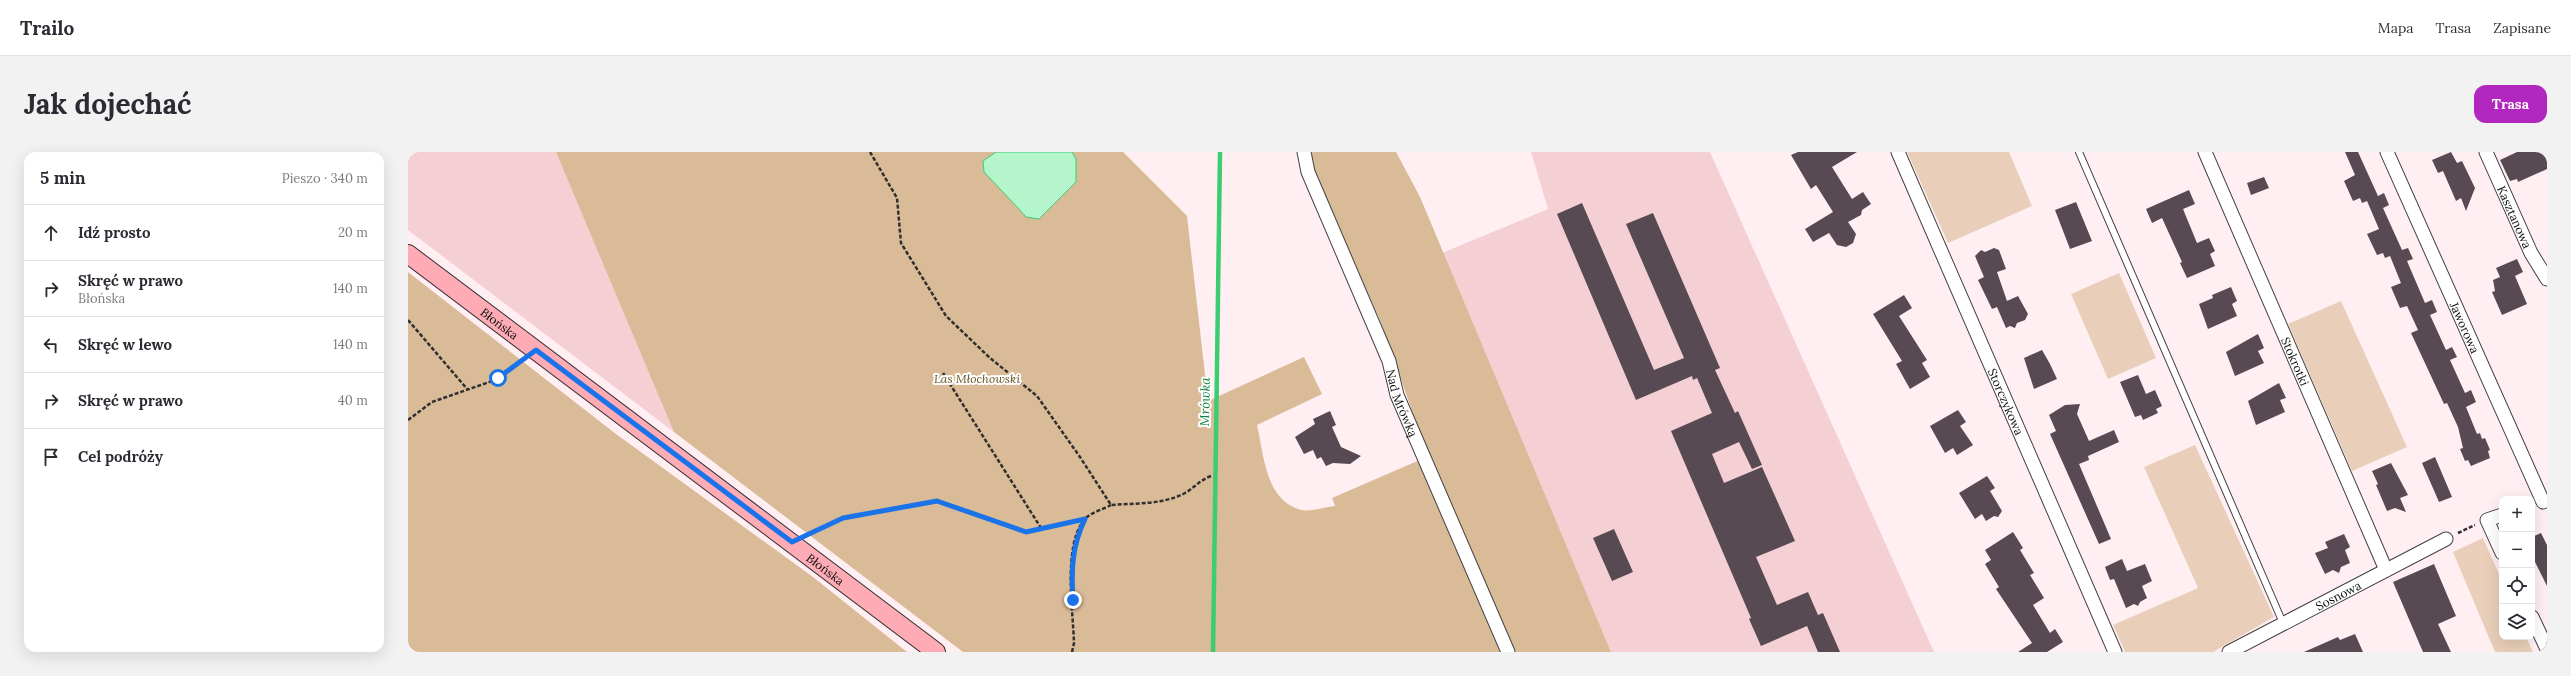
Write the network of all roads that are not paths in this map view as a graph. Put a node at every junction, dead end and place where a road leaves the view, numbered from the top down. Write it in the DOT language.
graph roads {
  1 [pos="1304,152"];
  2 [pos="1898,152"];
  3 [pos="2079,152"];
  4 [pos="2205,152"];
  5 [pos="2387,152"];
  6 [pos="2486,152"];
  7 [pos="408,254"];
  8 [pos="2547,279"];
  9 [pos="2541,503"];
  10 [pos="2499,516"];
  11 [pos="2446,539"];
  12 [pos="2499,546"];
  13 [pos="2386,570"];
  14 [pos="2283,623"];
  15 [pos="2535,623"];
  16 [pos="2547,649"];
  17 [pos="936,652"];
  18 [pos="1508,652"];
  19 [pos="2115,652"];
  20 [pos="2229,652"];
  1 -- 18 [label="street, Nad Mrówką"];
  2 -- 19 [label="street, Storczykowa"];
  3 -- 14 [label="lane"];
  4 -- 13 [label="street, Stokrotki"];
  5 -- 9 [label="street, Jaworowa"];
  6 -- 8 [label="street, Kasztanowa"];
  7 -- 17 [label="main road, Błońska"];
  10 -- 12 [label="street"];
  11 -- 13 [label="street, Sosnowa"];
  13 -- 14 [label="street, Sosnowa"];
  14 -- 20 [label="street, Sosnowa"];
  15 -- 16 [label="street"];
}
